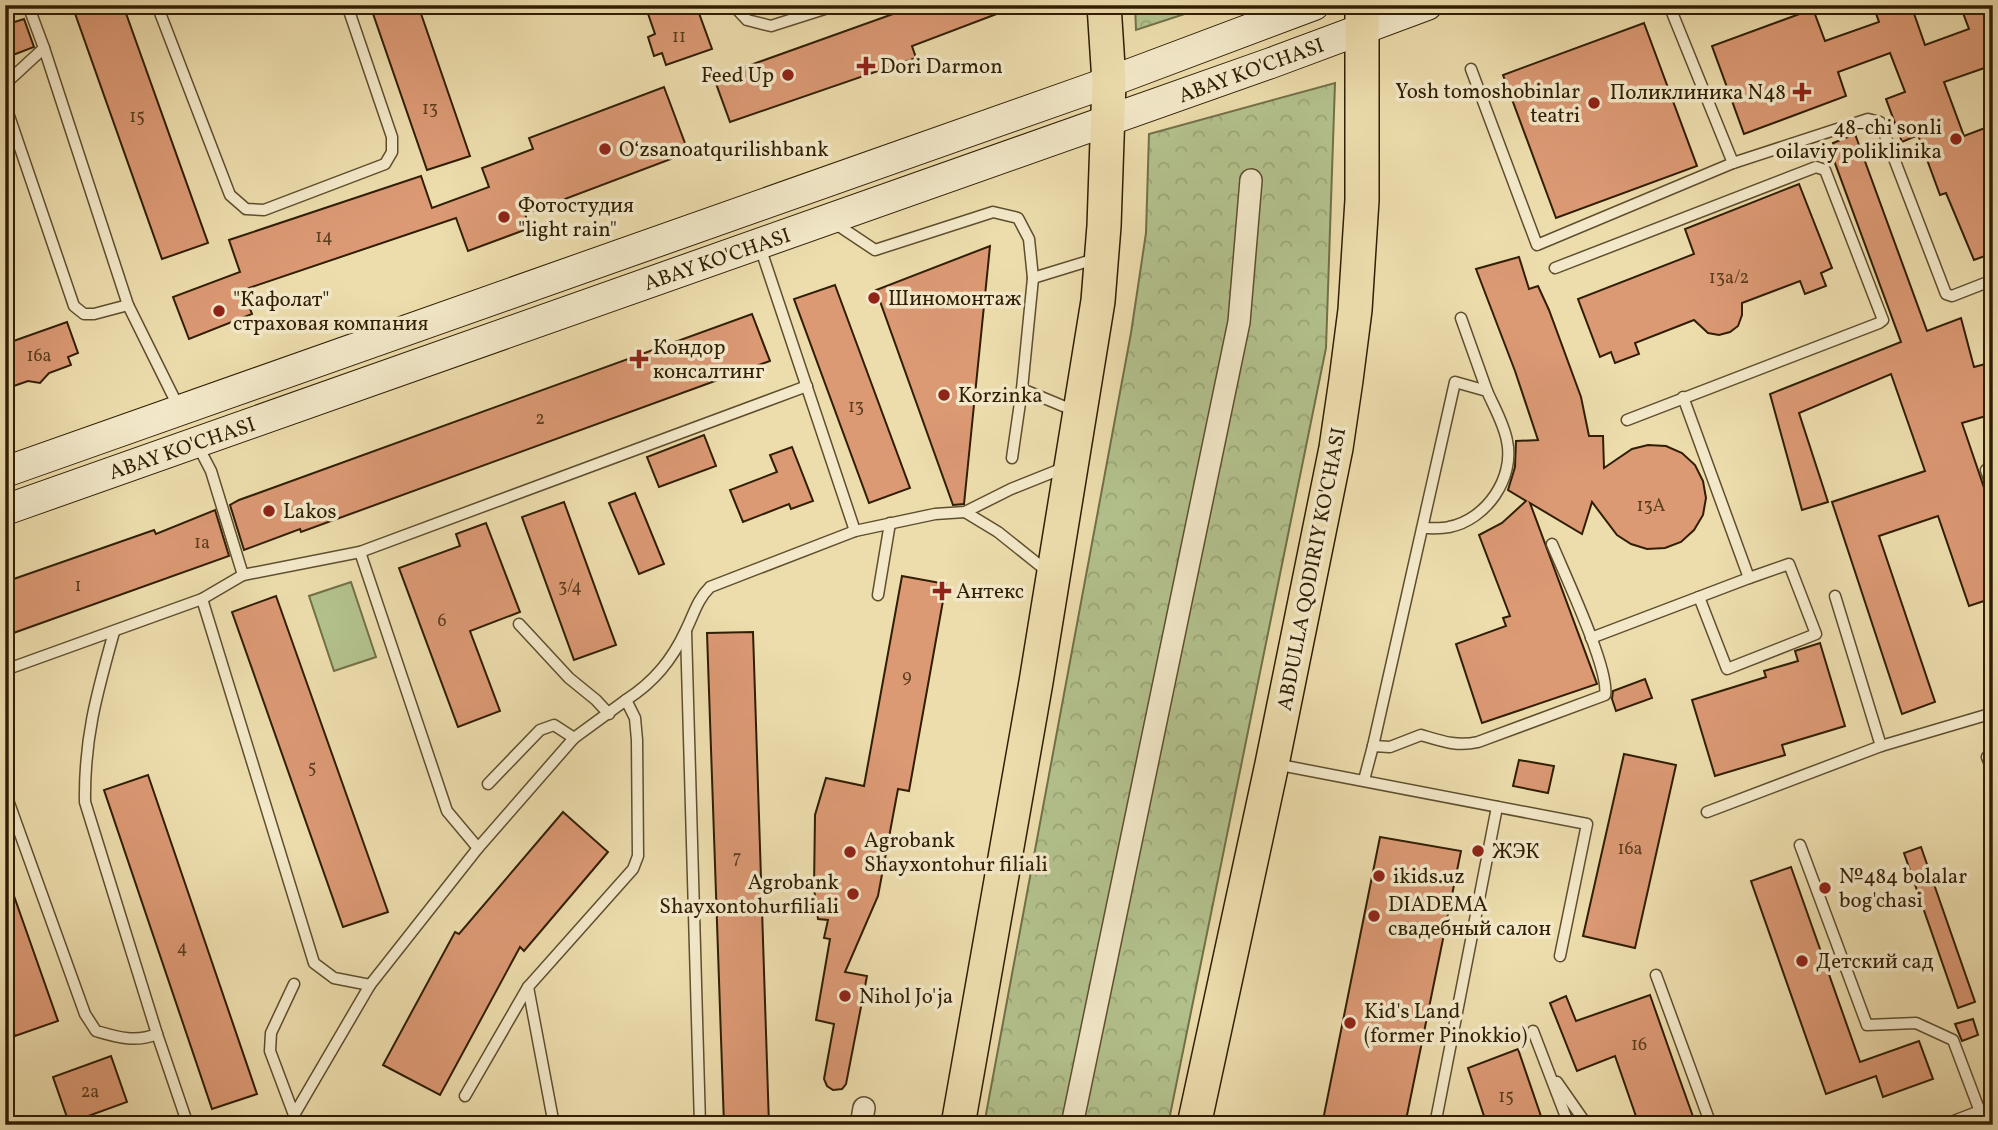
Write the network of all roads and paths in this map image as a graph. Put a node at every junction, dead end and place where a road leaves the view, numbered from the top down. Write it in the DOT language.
graph roads {
  1 [pos="28,5"];
  2 [pos="157,5"];
  3 [pos="347,5"];
  4 [pos="733,5"];
  5 [pos="837,5"];
  6 [pos="1104,5"];
  7 [pos="1314,5"];
  8 [pos="1427,5"];
  9 [pos="1670,5"];
  10 [pos="1363,17"];
  11 [pos="44,48"];
  12 [pos="1471,69"];
  13 [pos="1109,82"];
  14 [pos="5,84"];
  15 [pos="5,104"];
  16 [pos="1108,121"];
  17 [pos="1733,163"];
  18 [pos="1251,180"];
  19 [pos="830,220"];
  20 [pos="759,244"];
  21 [pos="1101,258"];
  22 [pos="1555,268"];
  23 [pos="1033,278"];
  24 [pos="1993,280"];
  25 [pos="128,305"];
  26 [pos="1461,318"];
  27 [pos="807,386"];
  28 [pos="1022,389"];
  29 [pos="1487,391"];
  30 [pos="1683,397"];
  31 [pos="181,410"];
  32 [pos="1081,413"];
  33 [pos="1627,420"];
  34 [pos="196,442"];
  35 [pos="1012,458"];
  36 [pos="1072,465"];
  37 [pos="1986,470"];
  38 [pos="5,472"];
  39 [pos="1993,490"];
  40 [pos="5,510"];
  41 [pos="965,512"];
  42 [pos="890,523"];
  43 [pos="1422,528"];
  44 [pos="855,531"];
  45 [pos="1552,544"];
  46 [pos="360,552"];
  47 [pos="243,575"];
  48 [pos="1053,577"];
  49 [pos="1749,578"];
  50 [pos="878,595"];
  51 [pos="1835,596"];
  52 [pos="1699,597"];
  53 [pos="202,599"];
  54 [pos="519,624"];
  55 [pos="686,630"];
  56 [pos="114,632"];
  57 [pos="1591,638"];
  58 [pos="5,670"];
  59 [pos="626,700"];
  60 [pos="1993,713"];
  61 [pos="609,714"];
  62 [pos="574,738"];
  63 [pos="1373,746"];
  64 [pos="1881,746"];
  65 [pos="1993,755"];
  66 [pos="1272,764"];
  67 [pos="1993,772"];
  68 [pos="1364,780"];
  69 [pos="488,784"];
  70 [pos="5,792"];
  71 [pos="1497,807"];
  72 [pos="1707,812"];
  73 [pos="1800,845"];
  74 [pos="478,848"];
  75 [pos="1560,956"];
  76 [pos="1656,975"];
  77 [pos="294,984"];
  78 [pos="370,985"];
  79 [pos="528,987"];
  80 [pos="1533,1031"];
  81 [pos="157,1034"];
  82 [pos="1547,1068"];
  83 [pos="465,1096"];
  84 [pos="1993,1107"];
  85 [pos="1980,1111"];
  86 [pos="293,1120"];
  87 [pos="188,1125"];
  88 [pos="554,1125"];
  89 [pos="700,1125"];
  90 [pos="958,1125"];
  91 [pos="1072,1125"];
  92 [pos="1194,1125"];
  93 [pos="1435,1125"];
  94 [pos="1569,1125"];
  95 [pos="1587,1125"];
  96 [pos="1711,1125"];
  97 [pos="1942,1125"];
  98 [pos="1985,1125"];
  1 -- 11 [label="lane"];
  2 -- 3 [label="lane"];
  4 -- 5 [label="lane"];
  6 -- 13 [label="main road"];
  7 -- 13 [label="main road, ABAY KO'CHASI"];
  8 -- 10 [label="main road, ABAY KO'CHASI"];
  9 -- 17 [label="lane"];
  10 -- 16 [label="main road, ABAY KO'CHASI"];
  10 -- 66 [label="main road, ABDULLA QODIRIY KO'CHASI"];
  11 -- 14 [label="lane"];
  11 -- 25 [label="lane"];
  12 -- 17 [label="lane"];
  13 -- 16 [label="main road"];
  13 -- 31 [label="main road, ABAY KO'CHASI"];
  15 -- 25 [label="lane"];
  16 -- 19 [label="main road, ABAY KO'CHASI"];
  16 -- 21 [label="main road"];
  17 -- 24 [label="lane"];
  18 -- 91 [label="street"];
  19 -- 20 [label="main road, ABAY KO'CHASI"];
  19 -- 23 [label="lane"];
  20 -- 27 [label="lane"];
  20 -- 34 [label="main road, ABAY KO'CHASI"];
  21 -- 23 [label="lane"];
  21 -- 32 [label="main road"];
  22 -- 30 [label="lane"];
  23 -- 28 [label="lane"];
  25 -- 31 [label="lane"];
  26 -- 29 [label="lane"];
  27 -- 44 [label="lane"];
  27 -- 46 [label="lane"];
  28 -- 32 [label="lane"];
  28 -- 35 [label="lane"];
  29 -- 43 [label="lane"];
  29 -- 43 [label="lane"];
  30 -- 33 [label="lane"];
  30 -- 49 [label="lane"];
  31 -- 34 [label="main road"];
  31 -- 38 [label="main road, ABAY KO'CHASI"];
  32 -- 36 [label="main road"];
  34 -- 40 [label="main road, ABAY KO'CHASI"];
  34 -- 47 [label="lane"];
  36 -- 41 [label="lane"];
  36 -- 48 [label="main road"];
  37 -- 39 [label="lane"];
  41 -- 42 [label="lane"];
  41 -- 48 [label="lane"];
  42 -- 44 [label="lane"];
  42 -- 50 [label="lane"];
  43 -- 63 [label="lane"];
  44 -- 55 [label="lane"];
  45 -- 57 [label="lane"];
  46 -- 47 [label="lane"];
  46 -- 74 [label="lane"];
  47 -- 53 [label="lane"];
  48 -- 90 [label="main road"];
  49 -- 52 [label="lane"];
  49 -- 52 [label="lane"];
  51 -- 64 [label="lane"];
  52 -- 57 [label="lane"];
  53 -- 56 [label="lane"];
  53 -- 78 [label="lane"];
  54 -- 61 [label="lane"];
  55 -- 59 [label="lane"];
  55 -- 89 [label="lane"];
  56 -- 58 [label="lane"];
  56 -- 81 [label="lane"];
  57 -- 63 [label="lane"];
  59 -- 61 [label="lane"];
  59 -- 79 [label="lane"];
  60 -- 64 [label="lane"];
  61 -- 62 [label="lane"];
  62 -- 69 [label="lane"];
  62 -- 74 [label="lane"];
  63 -- 68 [label="lane"];
  64 -- 72 [label="lane"];
  65 -- 67 [label="lane"];
  66 -- 68 [label="lane"];
  66 -- 92 [label="main road, ABDULLA QODIRIY KO'CHASI"];
  68 -- 71 [label="lane"];
  70 -- 81 [label="lane"];
  71 -- 75 [label="lane"];
  71 -- 93 [label="lane"];
  73 -- 85 [label="lane"];
  74 -- 78 [label="lane"];
  76 -- 96 [label="lane"];
  77 -- 86 [label="lane"];
  78 -- 86 [label="lane"];
  79 -- 83 [label="lane"];
  79 -- 88 [label="lane"];
  80 -- 82 [label="lane"];
  81 -- 87 [label="lane"];
  82 -- 94 [label="lane"];
  82 -- 95 [label="lane"];
  84 -- 85 [label="lane"];
  85 -- 97 [label="lane"];
  85 -- 98 [label="lane"];
}
